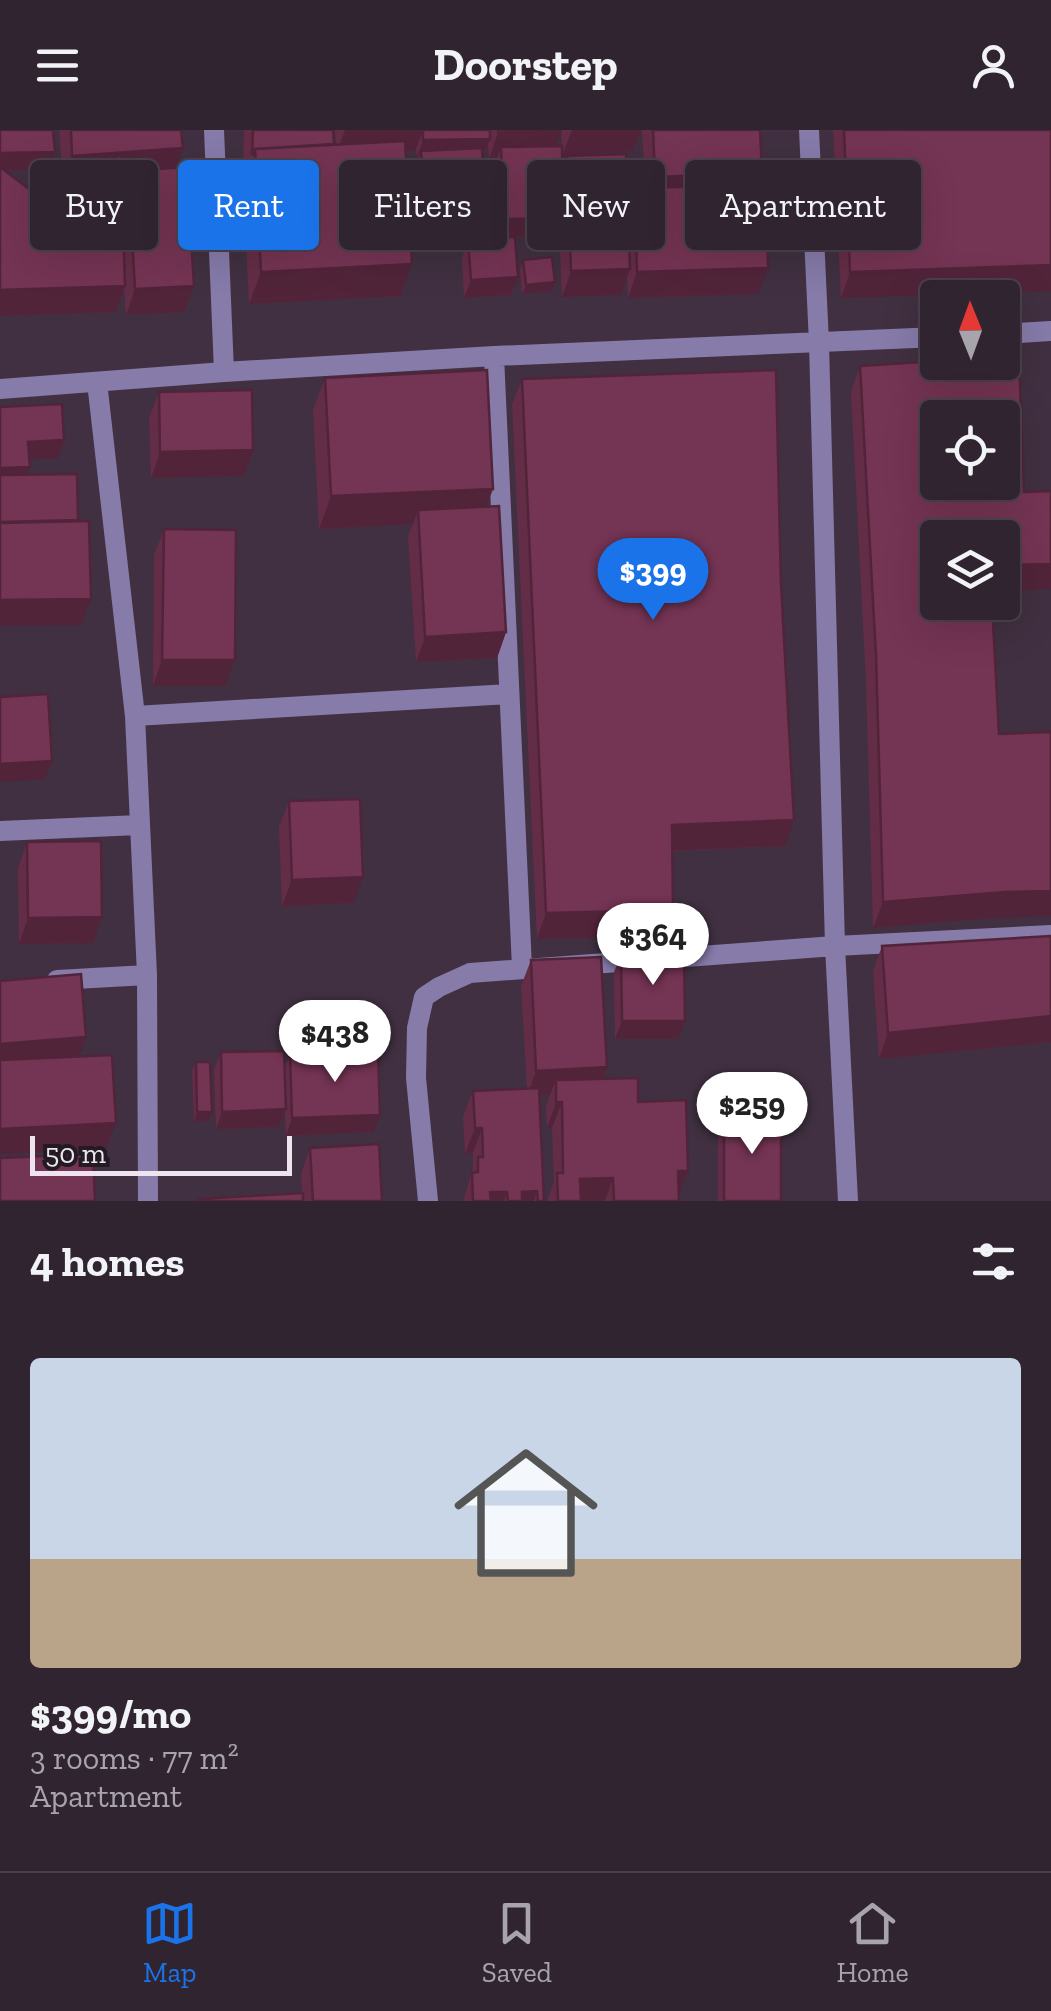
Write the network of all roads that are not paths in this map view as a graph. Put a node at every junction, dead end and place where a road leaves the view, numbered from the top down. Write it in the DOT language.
graph roads {
  1 [pos="214,130"];
  2 [pos="809,130"];
  3 [pos="1051,331"];
  4 [pos="1020,333"];
  5 [pos="920,338"];
  6 [pos="819,343"];
  7 [pos="494,356"];
  8 [pos="224,372"];
  9 [pos="97,382"];
  10 [pos="0,389"];
  11 [pos="509,694"];
  12 [pos="135,716"];
  13 [pos="139,825"];
  14 [pos="0,831"];
  15 [pos="1051,935"];
  16 [pos="835,946"];
  17 [pos="522,968"];
  18 [pos="147,975"];
  19 [pos="37,981"];
  20 [pos="148,1201"];
  21 [pos="428,1201"];
  22 [pos="848,1201"];
  1 -- 8 [label="street"];
  2 -- 6 [label="street"];
  3 -- 4 [label="street"];
  5 -- 6 [label="street"];
  6 -- 7 [label="street"];
  6 -- 16 [label="street"];
  7 -- 8 [label="street"];
  7 -- 11 [label="street"];
  8 -- 9 [label="street"];
  9 -- 10 [label="street"];
  9 -- 12 [label="street"];
  11 -- 12 [label="street"];
  11 -- 17 [label="street"];
  12 -- 13 [label="street"];
  13 -- 14 [label="street"];
  13 -- 18 [label="street"];
  15 -- 16 [label="street"];
  16 -- 17 [label="street"];
  16 -- 22 [label="street"];
  17 -- 21 [label="street"];
  18 -- 19 [label="street"];
  18 -- 20 [label="street"];
}
